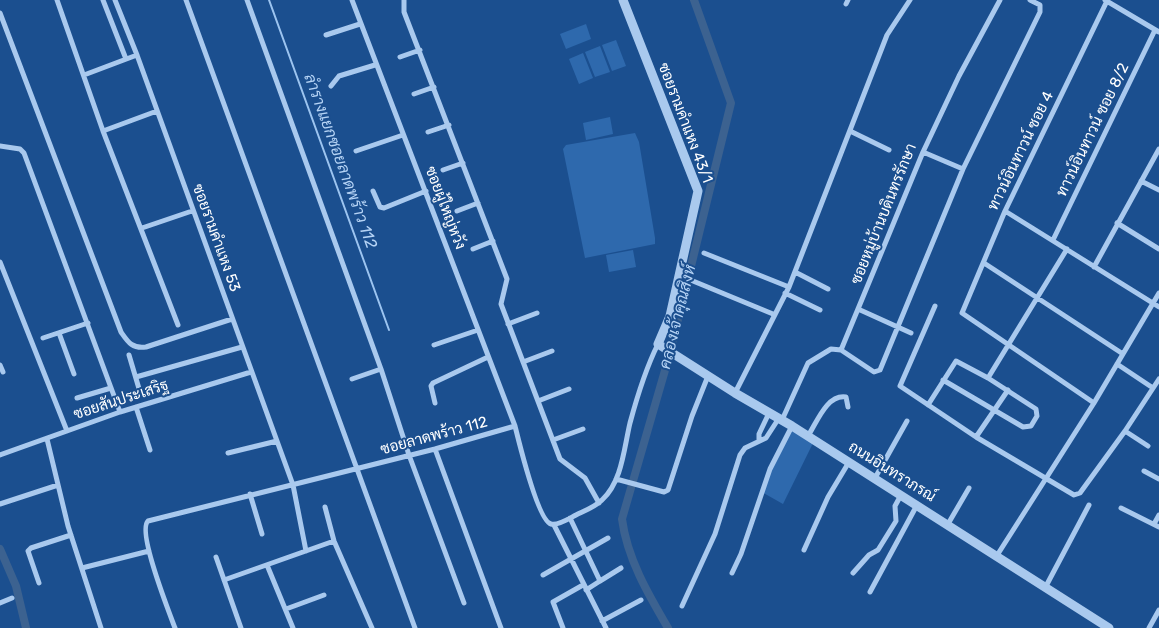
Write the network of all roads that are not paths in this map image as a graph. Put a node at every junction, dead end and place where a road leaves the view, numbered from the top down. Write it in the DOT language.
graph roads {
  1 [pos="57,0"];
  2 [pos="103,0"];
  3 [pos="115,0"];
  4 [pos="186,0"];
  5 [pos="247,0"];
  6 [pos="352,0"];
  7 [pos="404,0"];
  8 [pos="623,0"];
  9 [pos="910,0"];
  10 [pos="1000,0"];
  11 [pos="1030,0"];
  12 [pos="1106,1"];
  13 [pos="0,13"];
  14 [pos="360,24"];
  15 [pos="1157,31"];
  16 [pos="326,35"];
  17 [pos="420,50"];
  18 [pos="137,55"];
  19 [pos="400,57"];
  20 [pos="126,59"];
  21 [pos="376,65"];
  22 [pos="84,75"];
  23 [pos="332,86"];
  24 [pos="434,87"];
  25 [pos="414,94"];
  26 [pos="157,111"];
  27 [pos="449,125"];
  28 [pos="104,130"];
  29 [pos="850,130"];
  30 [pos="428,132"];
  31 [pos="403,135"];
  32 [pos="0,146"];
  33 [pos="1159,149"];
  34 [pos="889,150"];
  35 [pos="356,151"];
  36 [pos="923,152"];
  37 [pos="1157,158"];
  38 [pos="463,163"];
  39 [pos="963,169"];
  40 [pos="443,170"];
  41 [pos="1141,181"];
  42 [pos="1159,190"];
  43 [pos="373,191"];
  44 [pos="426,191"];
  45 [pos="478,203"];
  46 [pos="192,211"];
  47 [pos="457,211"];
  48 [pos="1005,211"];
  49 [pos="1118,223"];
  50 [pos="142,228"];
  51 [pos="1053,240"];
  52 [pos="493,241"];
  53 [pos="473,248"];
  54 [pos="1067,249"];
  55 [pos="1159,249"];
  56 [pos="704,253"];
  57 [pos="0,262"];
  58 [pos="984,263"];
  59 [pos="1094,267"];
  60 [pos="795,272"];
  61 [pos="693,281"];
  62 [pos="789,287"];
  63 [pos="828,289"];
  64 [pos="785,293"];
  65 [pos="1159,293"];
  66 [pos="1037,296"];
  67 [pos="1153,304"];
  68 [pos="935,306"];
  69 [pos="1159,307"];
  70 [pos="858,309"];
  71 [pos="820,310"];
  72 [pos="537,313"];
  73 [pos="773,314"];
  74 [pos="232,319"];
  75 [pos="88,323"];
  76 [pos="508,324"];
  77 [pos="178,325"];
  78 [pos="897,326"];
  79 [pos="478,330"];
  80 [pos="59,333"];
  81 [pos="911,333"];
  82 [pos="43,338"];
  83 [pos="434,345"];
  84 [pos="1007,345"];
  85 [pos="242,346"];
  86 [pos="662,346"];
  87 [pos="841,350"];
  88 [pos="552,352"];
  89 [pos="1123,354"];
  90 [pos="129,355"];
  91 [pos="488,357"];
  92 [pos="523,362"];
  93 [pos="1118,364"];
  94 [pos="0,365"];
  95 [pos="381,369"];
  96 [pos="3,372"];
  97 [pos="252,372"];
  98 [pos="74,374"];
  99 [pos="708,376"];
  100 [pos="136,377"];
  101 [pos="988,378"];
  102 [pos="352,379"];
  103 [pos="1159,379"];
  104 [pos="943,380"];
  105 [pos="111,388"];
  106 [pos="1153,388"];
  107 [pos="569,389"];
  108 [pos="1008,390"];
  109 [pos="140,392"];
  110 [pos="735,393"];
  111 [pos="77,398"];
  112 [pos="538,401"];
  113 [pos="435,403"];
  114 [pos="1094,403"];
  115 [pos="928,405"];
  116 [pos="848,406"];
  117 [pos="136,407"];
  118 [pos="994,410"];
  119 [pos="120,412"];
  120 [pos="769,413"];
  121 [pos="780,419"];
  122 [pos="907,421"];
  123 [pos="515,426"];
  124 [pos="792,426"];
  125 [pos="583,429"];
  126 [pos="67,431"];
  127 [pos="1125,431"];
  128 [pos="808,436"];
  129 [pos="976,437"];
  130 [pos="47,439"];
  131 [pos="553,440"];
  132 [pos="759,440"];
  133 [pos="278,441"];
  134 [pos="1148,446"];
  135 [pos="435,449"];
  136 [pos="150,450"];
  137 [pos="228,453"];
  138 [pos="0,454"];
  139 [pos="409,456"];
  140 [pos="849,462"];
  141 [pos="357,469"];
  142 [pos="1144,471"];
  143 [pos="875,478"];
  144 [pos="1159,478"];
  145 [pos="616,479"];
  146 [pos="1045,479"];
  147 [pos="58,485"];
  148 [pos="293,485"];
  149 [pos="969,488"];
  150 [pos="250,494"];
  151 [pos="901,494"];
  152 [pos="599,503"];
  153 [pos="0,504"];
  154 [pos="917,504"];
  155 [pos="1089,505"];
  156 [pos="325,507"];
  157 [pos="1121,508"];
  158 [pos="1159,515"];
  159 [pos="570,518"];
  160 [pos="948,524"];
  161 [pos="554,525"];
  162 [pos="1156,525"];
  163 [pos="262,534"];
  164 [pos="71,535"];
  165 [pos="608,538"];
  166 [pos="334,541"];
  167 [pos="586,550"];
  168 [pos="804,550"];
  169 [pos="149,551"];
  170 [pos="306,551"];
  171 [pos="216,557"];
  172 [pos="996,557"];
  173 [pos="569,559"];
  174 [pos="267,565"];
  175 [pos="82,568"];
  176 [pos="621,568"];
  177 [pos="853,572"];
  178 [pos="732,573"];
  179 [pos="543,575"];
  180 [pos="224,580"];
  181 [pos="600,581"];
  182 [pos="39,583"];
  183 [pos="584,587"];
  184 [pos="1045,588"];
  185 [pos="870,592"];
  186 [pos="324,595"];
  187 [pos="12,598"];
  188 [pos="641,600"];
  189 [pos="0,603"];
  190 [pos="464,603"];
  191 [pos="682,606"];
  192 [pos="286,609"];
  193 [pos="1159,610"];
  194 [pos="602,621"];
  195 [pos="101,628"];
  196 [pos="175,628"];
  197 [pos="241,628"];
  198 [pos="293,628"];
  199 [pos="372,628"];
  200 [pos="415,628"];
  201 [pos="501,628"];
  202 [pos="563,628"];
  203 [pos="606,628"];
  204 [pos="1110,628"];
  205 [pos="1149,628"];
  1 -- 22 [label="street"];
  2 -- 20 [label="street"];
  3 -- 18 [label="street, ซอยรามคำแหง 53"];
  4 -- 141 [label="street"];
  5 -- 95 [label="street"];
  6 -- 14 [label="street, ซอยผู้ใหญ่หวัง"];
  7 -- 17 [label="street"];
  8 -- 86 [label="street, ซอยรามคำแหง 43/1"];
  9 -- 29 [label="street"];
  10 -- 36 [label="street, ซอยหมู่บ้านบดินทรรักษา"];
  11 -- 39 [label="street"];
  12 -- 15 [label="street"];
  12 -- 48 [label="street, ทาวน์อินทาวน์ ซอย 4"];
  13 -- 74 [label="street"];
  14 -- 16 [label="street"];
  14 -- 21 [label="street, ซอยผู้ใหญ่หวัง"];
  15 -- 51 [label="street, ทาวน์อินทาวน์ ซอย 8/2"];
  17 -- 19 [label="street"];
  17 -- 24 [label="street"];
  18 -- 20 [label="street"];
  18 -- 26 [label="street, ซอยรามคำแหง 53"];
  20 -- 22 [label="street"];
  21 -- 23 [label="street"];
  21 -- 31 [label="street, ซอยผู้ใหญ่หวัง"];
  22 -- 28 [label="street"];
  24 -- 25 [label="street"];
  24 -- 27 [label="street"];
  26 -- 28 [label="street"];
  26 -- 46 [label="street, ซอยรามคำแหง 53"];
  27 -- 30 [label="street"];
  27 -- 38 [label="street"];
  28 -- 50 [label="street"];
  29 -- 34 [label="street"];
  29 -- 60 [label="street"];
  31 -- 35 [label="street"];
  31 -- 44 [label="street, ซอยผู้ใหญ่หวัง"];
  32 -- 75 [label="street"];
  33 -- 37 [label="street"];
  36 -- 39 [label="street"];
  36 -- 70 [label="street, ซอยหมู่บ้านบดินทรรักษา"];
  37 -- 41 [label="street"];
  38 -- 40 [label="street"];
  38 -- 45 [label="street"];
  39 -- 78 [label="street"];
  41 -- 42 [label="street"];
  41 -- 49 [label="street"];
  43 -- 44 [label="street"];
  44 -- 79 [label="street, ซอยผู้ใหญ่หวัง"];
  45 -- 47 [label="street"];
  45 -- 52 [label="street"];
  46 -- 50 [label="street"];
  46 -- 74 [label="street, ซอยรามคำแหง 53"];
  48 -- 51 [label="street"];
  48 -- 58 [label="street, ทาวน์อินทาวน์ ซอย 4"];
  49 -- 55 [label="street"];
  49 -- 59 [label="street"];
  50 -- 77 [label="street"];
  51 -- 54 [label="street"];
  52 -- 53 [label="street"];
  52 -- 76 [label="street"];
  54 -- 59 [label="street"];
  54 -- 66 [label="street"];
  56 -- 62 [label="street"];
  57 -- 126 [label="street"];
  58 -- 66 [label="street"];
  58 -- 84 [label="street, ทาวน์อินทาวน์ ซอย 4"];
  59 -- 67 [label="street"];
  60 -- 62 [label="street"];
  60 -- 63 [label="street"];
  61 -- 73 [label="street"];
  62 -- 64 [label="street"];
  64 -- 71 [label="street"];
  64 -- 73 [label="street"];
  65 -- 67 [label="street"];
  66 -- 84 [label="street"];
  66 -- 89 [label="street"];
  67 -- 69 [label="street"];
  67 -- 89 [label="street"];
  68 -- 115 [label="street"];
  70 -- 78 [label="street"];
  70 -- 87 [label="street, ซอยหมู่บ้านบดินทรรักษา"];
  72 -- 76 [label="street"];
  73 -- 110 [label="street"];
  74 -- 85 [label="street, ซอยรามคำแหง 53"];
  75 -- 80 [label="street"];
  75 -- 105 [label="street"];
  76 -- 92 [label="street"];
  78 -- 81 [label="street"];
  78 -- 87 [label="street"];
  79 -- 83 [label="street"];
  79 -- 91 [label="street, ซอยผู้ใหญ่หวัง"];
  80 -- 82 [label="street"];
  80 -- 98 [label="street"];
  84 -- 101 [label="street"];
  84 -- 114 [label="street"];
  85 -- 97 [label="street, ซอยรามคำแหง 53"];
  85 -- 100 [label="street"];
  86 -- 99 [label="street, ถนนอินทราภรณ์"];
  86 -- 145 [label="street"];
  87 -- 121 [label="street"];
  88 -- 92 [label="street"];
  89 -- 93 [label="street"];
  90 -- 100 [label="street"];
  91 -- 113 [label="street"];
  91 -- 123 [label="street, ซอยผู้ใหญ่หวัง"];
  92 -- 112 [label="street"];
  93 -- 106 [label="street"];
  93 -- 114 [label="street"];
  94 -- 96 [label="street"];
  95 -- 102 [label="street"];
  95 -- 139 [label="street"];
  97 -- 117 [label="street, ซอยสันประเสริฐ"];
  97 -- 133 [label="street, ซอยรามคำแหง 53"];
  99 -- 110 [label="street, ถนนอินทราภรณ์"];
  99 -- 145 [label="street"];
  100 -- 109 [label="street"];
  101 -- 104 [label="street"];
  101 -- 108 [label="street"];
  103 -- 106 [label="street"];
  104 -- 115 [label="street"];
  104 -- 118 [label="street"];
  105 -- 111 [label="street"];
  105 -- 119 [label="street"];
  106 -- 127 [label="street"];
  107 -- 112 [label="street"];
  108 -- 118 [label="street"];
  108 -- 118 [label="street"];
  110 -- 120 [label="street, ถนนอินทราภรณ์"];
  112 -- 131 [label="street"];
  114 -- 146 [label="street"];
  115 -- 129 [label="street"];
  116 -- 128 [label="street"];
  117 -- 119 [label="street, ซอยสันประเสริฐ"];
  117 -- 136 [label="street"];
  118 -- 129 [label="street"];
  119 -- 126 [label="street, ซอยสันประเสริฐ"];
  120 -- 121 [label="street, ถนนอินทราภรณ์"];
  120 -- 132 [label="street"];
  121 -- 124 [label="street, ถนนอินทราภรณ์"];
  121 -- 132 [label="street"];
  122 -- 143 [label="street"];
  123 -- 135 [label="street, ซอยลาดพร้าว 112"];
  123 -- 161 [label="street"];
  124 -- 128 [label="street, ถนนอินทราภรณ์"];
  124 -- 178 [label="street"];
  125 -- 131 [label="street"];
  126 -- 130 [label="street, ซอยสันประเสริฐ"];
  127 -- 134 [label="street"];
  127 -- 146 [label="street"];
  128 -- 140 [label="street, ถนนอินทราภรณ์"];
  129 -- 146 [label="street"];
  130 -- 138 [label="street, ซอยสันประเสริฐ"];
  130 -- 147 [label="street"];
  131 -- 152 [label="street"];
  132 -- 191 [label="street"];
  133 -- 137 [label="street"];
  133 -- 148 [label="street, ซอยรามคำแหง 53"];
  135 -- 139 [label="street, ซอยลาดพร้าว 112"];
  135 -- 201 [label="street"];
  139 -- 141 [label="street, ซอยลาดพร้าว 112"];
  139 -- 190 [label="street"];
  140 -- 143 [label="street, ถนนอินทราภรณ์"];
  140 -- 168 [label="street"];
  141 -- 148 [label="street, ซอยลาดพร้าว 112"];
  141 -- 200 [label="street"];
  142 -- 144 [label="street"];
  143 -- 151 [label="street, ถนนอินทราภรณ์"];
  145 -- 152 [label="street"];
  146 -- 172 [label="street"];
  147 -- 153 [label="street"];
  147 -- 164 [label="street"];
  148 -- 150 [label="street, ซอยลาดพร้าว 112"];
  148 -- 170 [label="street, ซอยรามคำแหง 53"];
  149 -- 160 [label="street"];
  150 -- 163 [label="street"];
  150 -- 169 [label="street, ซอยลาดพร้าว 112"];
  151 -- 154 [label="street, ถนนอินทราภรณ์"];
  151 -- 177 [label="street"];
  152 -- 159 [label="street"];
  154 -- 160 [label="street, ถนนอินทราภรณ์"];
  154 -- 185 [label="street"];
  155 -- 184 [label="street"];
  156 -- 166 [label="street"];
  157 -- 162 [label="street"];
  158 -- 162 [label="street"];
  159 -- 161 [label="street"];
  159 -- 167 [label="street"];
  160 -- 172 [label="street, ถนนอินทราภรณ์"];
  161 -- 173 [label="street"];
  164 -- 175 [label="street"];
  164 -- 182 [label="street"];
  165 -- 167 [label="street"];
  166 -- 170 [label="street"];
  166 -- 199 [label="street"];
  167 -- 173 [label="street"];
  167 -- 181 [label="street"];
  169 -- 175 [label="street"];
  169 -- 196 [label="street, ซอยลาดพร้าว 112"];
  170 -- 174 [label="street"];
  171 -- 180 [label="street"];
  172 -- 184 [label="street, ถนนอินทราภรณ์"];
  173 -- 179 [label="street"];
  173 -- 183 [label="street"];
  174 -- 180 [label="street"];
  174 -- 192 [label="street"];
  175 -- 195 [label="street"];
  176 -- 181 [label="street"];
  180 -- 197 [label="street"];
  181 -- 183 [label="street"];
  183 -- 194 [label="street"];
  183 -- 202 [label="street"];
  184 -- 204 [label="street, ถนนอินทราภรณ์"];
  186 -- 192 [label="street"];
  187 -- 189 [label="street"];
  188 -- 194 [label="street"];
  192 -- 198 [label="street"];
  193 -- 205 [label="street"];
  194 -- 203 [label="street"];
}
